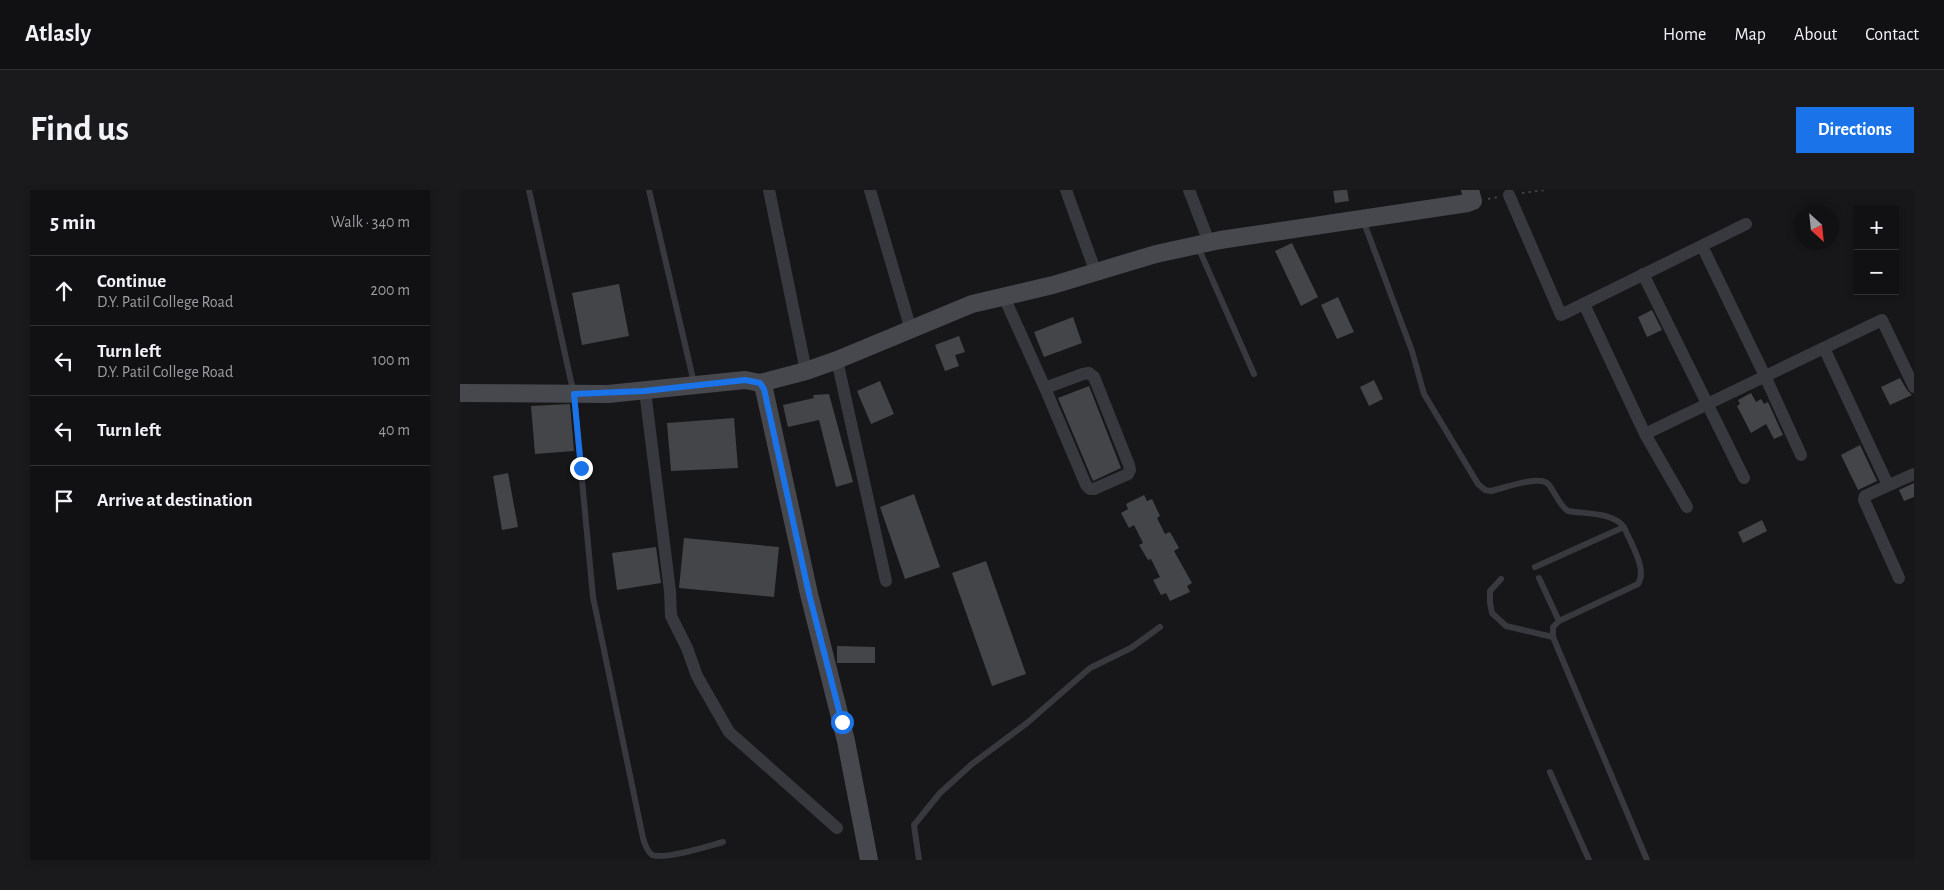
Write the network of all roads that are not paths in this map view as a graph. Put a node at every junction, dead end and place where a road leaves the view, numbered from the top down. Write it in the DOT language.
graph roads {
  1 [pos="529,190"];
  2 [pos="649,190"];
  3 [pos="769,190"];
  4 [pos="870,190"];
  5 [pos="1066,190"];
  6 [pos="1189,190"];
  7 [pos="1470,190"];
  8 [pos="1509,196"];
  9 [pos="1363,219"];
  10 [pos="1746,224"];
  11 [pos="1203,244"];
  12 [pos="1702,246"];
  13 [pos="1096,273"];
  14 [pos="1643,274"];
  15 [pos="1004,297"];
  16 [pos="1584,304"];
  17 [pos="911,330"];
  18 [pos="1824,348"];
  19 [pos="837,360"];
  20 [pos="806,371"];
  21 [pos="1254,374"];
  22 [pos="1765,376"];
  23 [pos="760,383"];
  24 [pos="694,386"];
  25 [pos="1046,388"];
  26 [pos="1914,388"];
  27 [pos="644,391"];
  28 [pos="460,393"];
  29 [pos="574,394"];
  30 [pos="1706,405"];
  31 [pos="1645,434"];
  32 [pos="1801,454"];
  33 [pos="1914,474"];
  34 [pos="1744,478"];
  35 [pos="1888,486"];
  36 [pos="1687,507"];
  37 [pos="1624,527"];
  38 [pos="1536,567"];
  39 [pos="1500,578"];
  40 [pos="1539,578"];
  41 [pos="1899,578"];
  42 [pos="886,581"];
  43 [pos="1559,621"];
  44 [pos="1160,627"];
  45 [pos="1553,637"];
  46 [pos="1550,772"];
  47 [pos="837,828"];
  48 [pos="723,842"];
  49 [pos="869,860"];
  50 [pos="919,860"];
  51 [pos="1589,860"];
  52 [pos="1646,860"];
  1 -- 29 [label="lane"];
  2 -- 24 [label="lane"];
  3 -- 20 [label="street"];
  4 -- 17 [label="street"];
  5 -- 13 [label="street"];
  6 -- 11 [label="street"];
  7 -- 9 [label="street"];
  8 -- 16 [label="street"];
  9 -- 11 [label="street"];
  9 -- 37 [label="lane"];
  10 -- 12 [label="street"];
  11 -- 13 [label="street"];
  11 -- 21 [label="lane"];
  12 -- 14 [label="street"];
  12 -- 22 [label="street"];
  13 -- 15 [label="street"];
  14 -- 16 [label="street"];
  14 -- 30 [label="street"];
  15 -- 17 [label="street"];
  15 -- 25 [label="street"];
  16 -- 31 [label="street"];
  17 -- 19 [label="street"];
  18 -- 22 [label="street"];
  18 -- 26 [label="street"];
  18 -- 35 [label="street"];
  19 -- 20 [label="street"];
  19 -- 42 [label="street"];
  20 -- 23 [label="street"];
  22 -- 30 [label="street"];
  22 -- 32 [label="street"];
  23 -- 24 [label="street"];
  23 -- 49 [label="street"];
  24 -- 27 [label="street"];
  25 -- 25 [label="street"];
  27 -- 29 [label="street"];
  27 -- 47 [label="street"];
  28 -- 29 [label="street"];
  29 -- 48 [label="lane"];
  30 -- 31 [label="street"];
  30 -- 34 [label="street"];
  31 -- 36 [label="street"];
  33 -- 35 [label="street"];
  35 -- 41 [label="street"];
  37 -- 38 [label="lane"];
  37 -- 43 [label="lane"];
  39 -- 45 [label="lane"];
  40 -- 43 [label="lane"];
  43 -- 45 [label="lane"];
  44 -- 50 [label="lane"];
  45 -- 52 [label="lane"];
  46 -- 51 [label="lane"];
}
